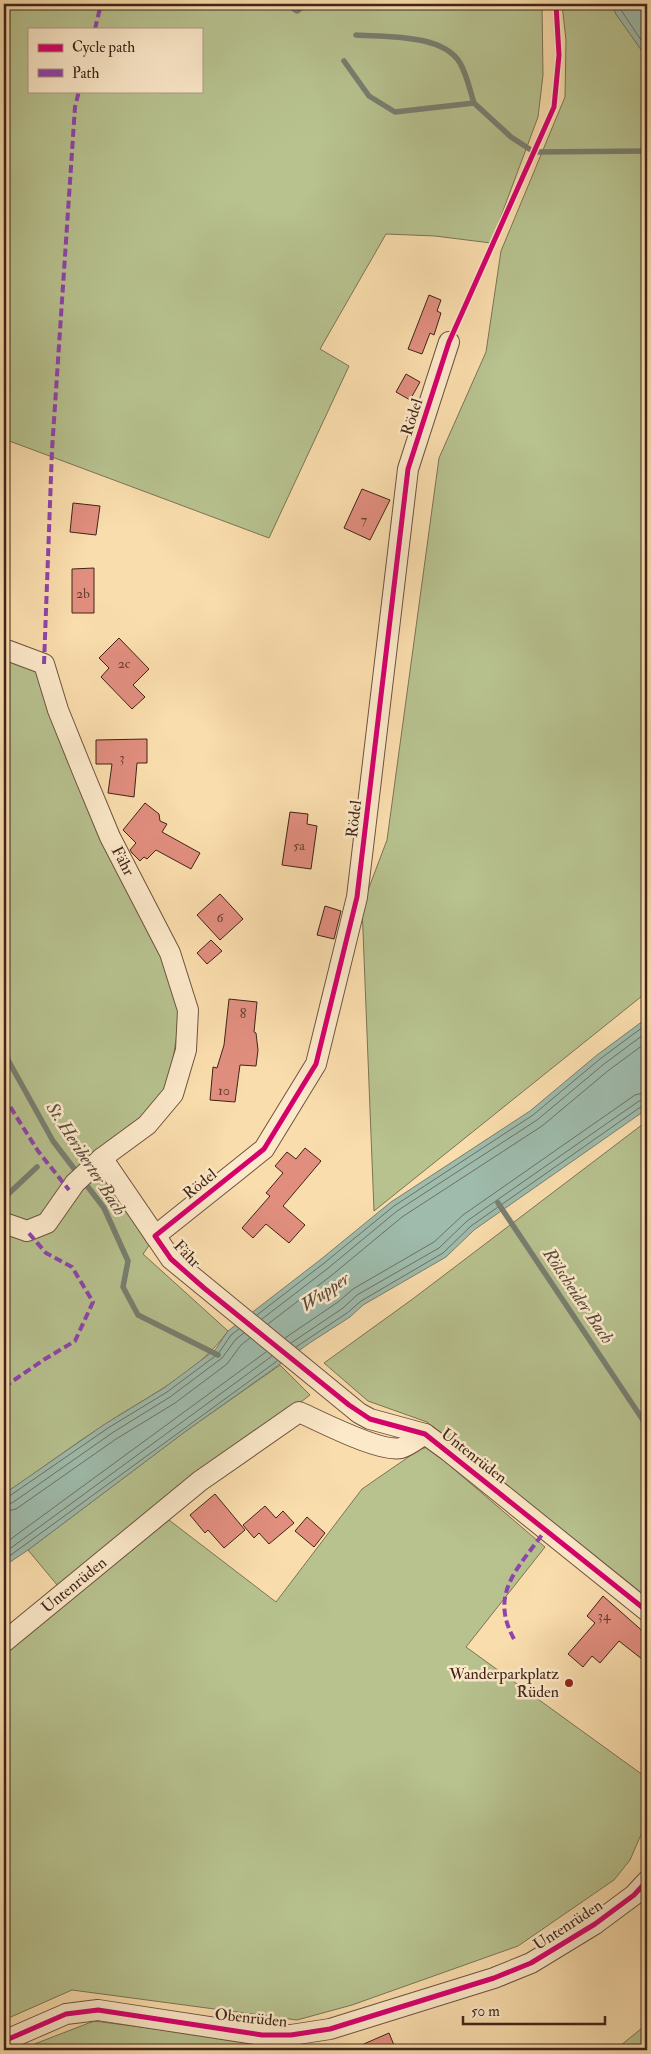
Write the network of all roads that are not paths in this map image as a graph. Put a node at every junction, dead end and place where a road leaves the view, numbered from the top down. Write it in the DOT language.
graph roads {
  1 [pos="449,342"];
  2 [pos="4,649"];
  3 [pos="88,1171"];
  4 [pos="4,1223"];
  5 [pos="155,1236"];
  6 [pos="204,1288"];
  7 [pos="425,1434"];
  8 [pos="647,1611"];
  9 [pos="4,1642"];
  10 [pos="647,1880"];
  11 [pos="494,1978"];
  12 [pos="4,2041"];
  1 -- 5 [label="street, Rödel"];
  2 -- 3 [label="street, Fähr"];
  3 -- 4 [label="street, Fähr"];
  3 -- 5 [label="street, Fähr"];
  5 -- 6 [label="street, Fähr"];
  6 -- 7 [label="street, Untenrüden"];
  7 -- 8 [label="street, Untenrüden"];
  7 -- 9 [label="street, Untenrüden"];
  10 -- 11 [label="street, Untenrüden"];
  11 -- 12 [label="street, Obenrüden"];
}
